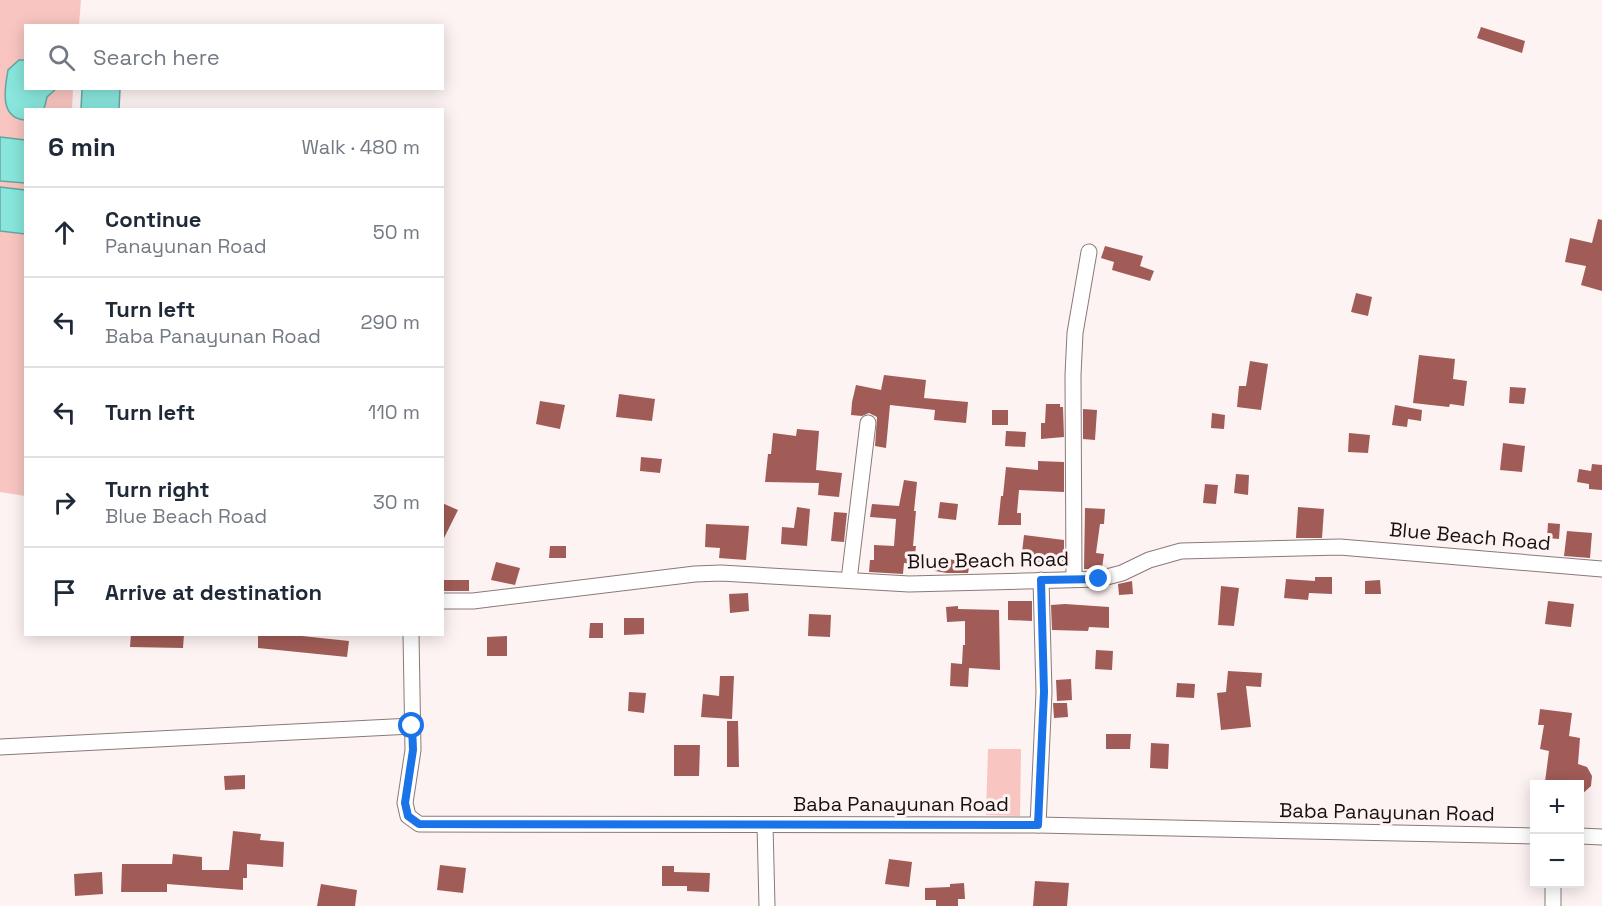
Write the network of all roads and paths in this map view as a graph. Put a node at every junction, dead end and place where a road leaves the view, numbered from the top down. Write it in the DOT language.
graph roads {
  1 [pos="1089,252"];
  2 [pos="868,423"];
  3 [pos="1602,569"];
  4 [pos="1074,579"];
  5 [pos="849,580"];
  6 [pos="1041,580"];
  7 [pos="444,601"];
  8 [pos="411,636"];
  9 [pos="412,726"];
  10 [pos="0,747"];
  11 [pos="765,825"];
  12 [pos="1038,825"];
  13 [pos="1530,836"];
  14 [pos="1584,836"];
  15 [pos="1602,837"];
  16 [pos="1554,888"];
  17 [pos="767,906"];
  18 [pos="1553,906"];
  1 -- 4 [label="street"];
  2 -- 5 [label="street"];
  3 -- 4 [label="street, Blue Beach Road"];
  4 -- 6 [label="street, Blue Beach Road"];
  5 -- 6 [label="street, Blue Beach Road"];
  5 -- 7 [label="street, Blue Beach Road"];
  6 -- 12 [label="street"];
  8 -- 9 [label="street"];
  9 -- 10 [label="street"];
  9 -- 11 [label="street, Baba Panayunan Road"];
  11 -- 12 [label="street, Baba Panayunan Road"];
  11 -- 17 [label="street"];
  12 -- 13 [label="street, Baba Panayunan Road"];
  14 -- 15 [label="street"];
  16 -- 18 [label="street"];
}
